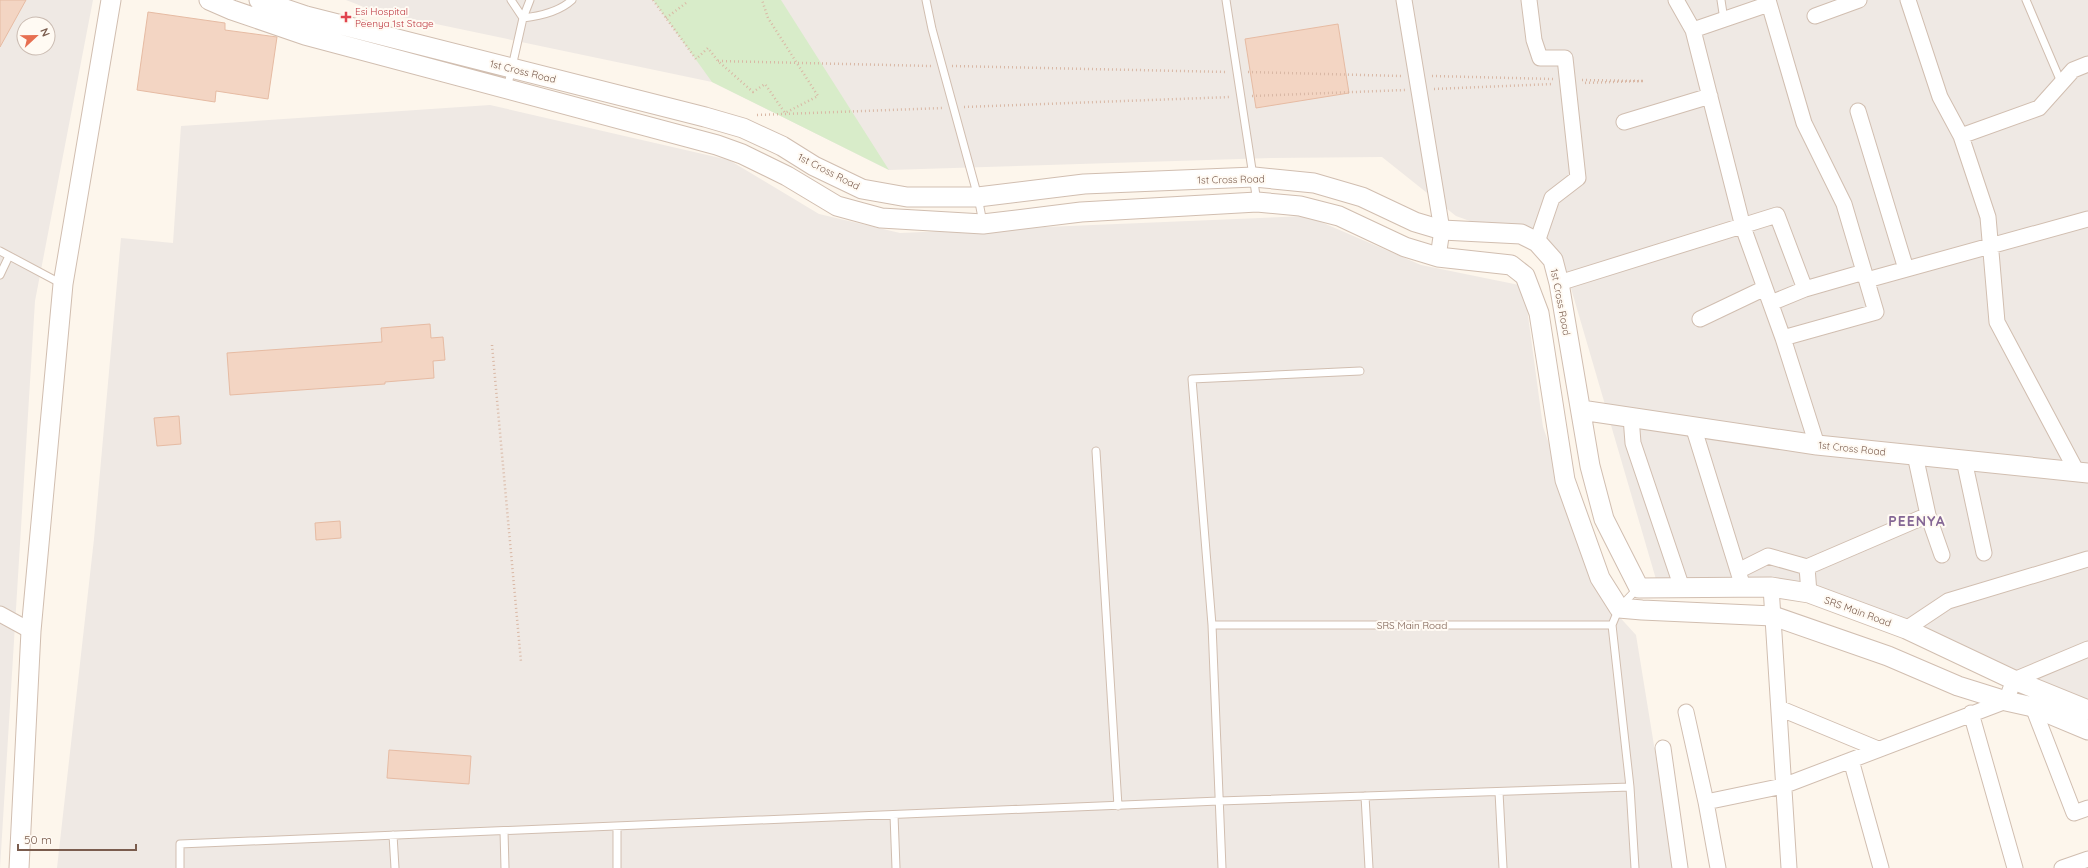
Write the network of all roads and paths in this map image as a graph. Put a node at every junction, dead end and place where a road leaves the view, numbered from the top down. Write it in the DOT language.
graph roads {
  1 [pos="111,0"];
  2 [pos="209,0"];
  3 [pos="259,0"];
  4 [pos="511,0"];
  5 [pos="530,0"];
  6 [pos="572,0"];
  7 [pos="653,0"];
  8 [pos="762,0"];
  9 [pos="926,0"];
  10 [pos="1226,0"];
  11 [pos="1404,0"];
  12 [pos="1529,0"];
  13 [pos="1676,0"];
  14 [pos="1721,0"];
  15 [pos="1859,0"];
  16 [pos="1908,0"];
  17 [pos="2026,0"];
  18 [pos="1769,2"];
  19 [pos="686,3"];
  20 [pos="1815,16"];
  21 [pos="523,18"];
  22 [pos="666,18"];
  23 [pos="1724,20"];
  24 [pos="1693,30"];
  25 [pos="718,61"];
  26 [pos="2088,64"];
  27 [pos="933,66"];
  28 [pos="949,66"];
  29 [pos="512,68"];
  30 [pos="1229,72"];
  31 [pos="1245,72"];
  32 [pos="1405,76"];
  33 [pos="1429,76"];
  34 [pos="1557,79"];
  35 [pos="1580,80"];
  36 [pos="1581,83"];
  37 [pos="2062,83"];
  38 [pos="1557,84"];
  39 [pos="507,89"];
  40 [pos="1430,89"];
  41 [pos="1406,90"];
  42 [pos="1238,96"];
  43 [pos="1246,96"];
  44 [pos="1710,96"];
  45 [pos="960,107"];
  46 [pos="944,108"];
  47 [pos="1858,111"];
  48 [pos="753,115"];
  49 [pos="1624,122"];
  50 [pos="1961,136"];
  51 [pos="1254,177"];
  52 [pos="978,198"];
  53 [pos="1257,202"];
  54 [pos="2088,219"];
  55 [pos="983,224"];
  56 [pos="1743,227"];
  57 [pos="1442,230"];
  58 [pos="1537,242"];
  59 [pos="1991,245"];
  60 [pos="0,251"];
  61 [pos="9,256"];
  62 [pos="1438,257"];
  63 [pos="1906,269"];
  64 [pos="0,275"];
  65 [pos="1866,276"];
  66 [pos="1559,283"];
  67 [pos="63,284"];
  68 [pos="1765,288"];
  69 [pos="1805,290"];
  70 [pos="1771,302"];
  71 [pos="1700,319"];
  72 [pos="1783,338"];
  73 [pos="492,345"];
  74 [pos="1360,370"];
  75 [pos="1580,410"];
  76 [pos="1631,417"];
  77 [pos="1693,426"];
  78 [pos="1817,445"];
  79 [pos="1096,451"];
  80 [pos="1915,455"];
  81 [pos="1964,460"];
  82 [pos="2083,473"];
  83 [pos="1928,515"];
  84 [pos="1984,553"];
  85 [pos="1942,554"];
  86 [pos="2088,559"];
  87 [pos="1807,567"];
  88 [pos="1740,579"];
  89 [pos="1771,587"];
  90 [pos="1639,588"];
  91 [pos="1682,588"];
  92 [pos="1809,592"];
  93 [pos="0,614"];
  94 [pos="1616,616"];
  95 [pos="1773,616"];
  96 [pos="1212,625"];
  97 [pos="1906,629"];
  98 [pos="31,631"];
  99 [pos="2088,649"];
  100 [pos="521,662"];
  101 [pos="2014,680"];
  102 [pos="2006,701"];
  103 [pos="2033,707"];
  104 [pos="1779,708"];
  105 [pos="1686,712"];
  106 [pos="1971,713"];
  107 [pos="2085,719"];
  108 [pos="1663,748"];
  109 [pos="1878,749"];
  110 [pos="1851,760"];
  111 [pos="1783,786"];
  112 [pos="1630,787"];
  113 [pos="1499,792"];
  114 [pos="1364,796"];
  115 [pos="1220,801"];
  116 [pos="1706,802"];
  117 [pos="1118,806"];
  118 [pos="2088,808"];
  119 [pos="894,815"];
  120 [pos="617,827"];
  121 [pos="504,831"];
  122 [pos="393,835"];
  123 [pos="2088,859"];
  124 [pos="19,868"];
  125 [pos="180,868"];
  126 [pos="395,868"];
  127 [pos="505,868"];
  128 [pos="617,868"];
  129 [pos="896,868"];
  130 [pos="1222,868"];
  131 [pos="1369,868"];
  132 [pos="1503,868"];
  133 [pos="1635,868"];
  134 [pos="1680,868"];
  135 [pos="1718,868"];
  136 [pos="1789,868"];
  137 [pos="1881,868"];
  138 [pos="2015,868"];
  139 [pos="2062,868"];
  1 -- 67 [label="street"];
  2 -- 39 [label="street"];
  3 -- 29 [label="street, 1st Cross Road"];
  4 -- 21 [label="lane"];
  5 -- 21 [label="lane"];
  6 -- 21 [label="lane"];
  7 -- 22 [label="path"];
  8 -- 25 [label="path"];
  9 -- 52 [label="lane"];
  10 -- 51 [label="lane"];
  11 -- 57 [label="street"];
  12 -- 58 [label="street"];
  13 -- 24 [label="street"];
  14 -- 23 [label="lane"];
  15 -- 20 [label="street"];
  16 -- 50 [label="street"];
  17 -- 37 [label="lane"];
  18 -- 23 [label="street"];
  18 -- 65 [label="street"];
  19 -- 22 [label="path"];
  21 -- 29 [label="lane"];
  22 -- 25 [label="path"];
  23 -- 24 [label="street"];
  24 -- 44 [label="street"];
  25 -- 27 [label="path"];
  26 -- 37 [label="street"];
  28 -- 30 [label="path"];
  29 -- 39 [label="lane"];
  29 -- 52 [label="street, 1st Cross Road"];
  31 -- 32 [label="path"];
  33 -- 34 [label="path"];
  35 -- 36 [label="path"];
  37 -- 50 [label="street"];
  38 -- 40 [label="path"];
  39 -- 55 [label="street"];
  41 -- 43 [label="path"];
  42 -- 45 [label="path"];
  44 -- 49 [label="street"];
  44 -- 56 [label="street"];
  46 -- 48 [label="path"];
  47 -- 63 [label="street"];
  50 -- 59 [label="street"];
  51 -- 52 [label="street, 1st Cross Road"];
  51 -- 53 [label="lane"];
  51 -- 57 [label="street, 1st Cross Road"];
  52 -- 55 [label="lane"];
  53 -- 55 [label="street"];
  53 -- 62 [label="street"];
  54 -- 59 [label="street"];
  56 -- 66 [label="street"];
  56 -- 68 [label="street"];
  56 -- 69 [label="street"];
  57 -- 58 [label="street, 1st Cross Road"];
  57 -- 62 [label="street"];
  58 -- 66 [label="street, 1st Cross Road"];
  59 -- 63 [label="street"];
  59 -- 82 [label="street"];
  60 -- 61 [label="lane"];
  61 -- 64 [label="lane"];
  61 -- 67 [label="lane"];
  62 -- 94 [label="street"];
  63 -- 65 [label="street"];
  65 -- 69 [label="street"];
  65 -- 72 [label="street"];
  66 -- 75 [label="street, 1st Cross Road"];
  67 -- 98 [label="street"];
  68 -- 70 [label="street"];
  68 -- 71 [label="street"];
  69 -- 70 [label="street"];
  70 -- 72 [label="street"];
  72 -- 78 [label="street"];
  73 -- 100 [label="path"];
  74 -- 96 [label="lane"];
  75 -- 76 [label="street, 1st Cross Road"];
  75 -- 90 [label="street"];
  76 -- 77 [label="street, 1st Cross Road"];
  76 -- 91 [label="street"];
  77 -- 78 [label="street, 1st Cross Road"];
  77 -- 88 [label="street"];
  78 -- 80 [label="street, 1st Cross Road"];
  79 -- 117 [label="lane"];
  80 -- 81 [label="street, 1st Cross Road"];
  80 -- 83 [label="street"];
  81 -- 82 [label="street, 1st Cross Road"];
  81 -- 84 [label="street"];
  83 -- 85 [label="street"];
  83 -- 87 [label="street"];
  86 -- 97 [label="street"];
  87 -- 88 [label="street"];
  87 -- 92 [label="street"];
  88 -- 89 [label="street, SRS Main Road"];
  88 -- 91 [label="street, SRS Main Road"];
  89 -- 92 [label="street, SRS Main Road"];
  89 -- 95 [label="street"];
  90 -- 91 [label="street, SRS Main Road"];
  90 -- 94 [label="lane"];
  92 -- 97 [label="street, SRS Main Road"];
  93 -- 98 [label="street"];
  94 -- 95 [label="street"];
  94 -- 96 [label="lane, SRS Main Road"];
  94 -- 112 [label="lane"];
  95 -- 102 [label="street"];
  95 -- 104 [label="street"];
  96 -- 115 [label="lane"];
  97 -- 101 [label="street, SRS Main Road"];
  98 -- 124 [label="street"];
  99 -- 101 [label="street"];
  101 -- 102 [label="street"];
  101 -- 107 [label="street, SRS Main Road"];
  102 -- 103 [label="street"];
  102 -- 106 [label="street"];
  103 -- 107 [label="street"];
  103 -- 118 [label="street"];
  104 -- 109 [label="street"];
  104 -- 111 [label="street"];
  105 -- 116 [label="street"];
  106 -- 109 [label="street"];
  106 -- 138 [label="street"];
  108 -- 134 [label="street"];
  109 -- 110 [label="street"];
  110 -- 111 [label="street"];
  110 -- 137 [label="street"];
  111 -- 116 [label="street"];
  111 -- 136 [label="street"];
  112 -- 113 [label="lane"];
  112 -- 133 [label="lane"];
  113 -- 114 [label="lane"];
  113 -- 132 [label="lane"];
  114 -- 115 [label="lane"];
  114 -- 131 [label="lane"];
  115 -- 117 [label="lane"];
  115 -- 130 [label="lane"];
  116 -- 135 [label="street"];
  117 -- 119 [label="lane"];
  119 -- 120 [label="lane"];
  119 -- 129 [label="lane"];
  120 -- 121 [label="lane"];
  120 -- 128 [label="lane"];
  121 -- 122 [label="lane"];
  121 -- 127 [label="lane"];
  122 -- 125 [label="lane"];
  122 -- 126 [label="lane"];
  123 -- 139 [label="street"];
}
